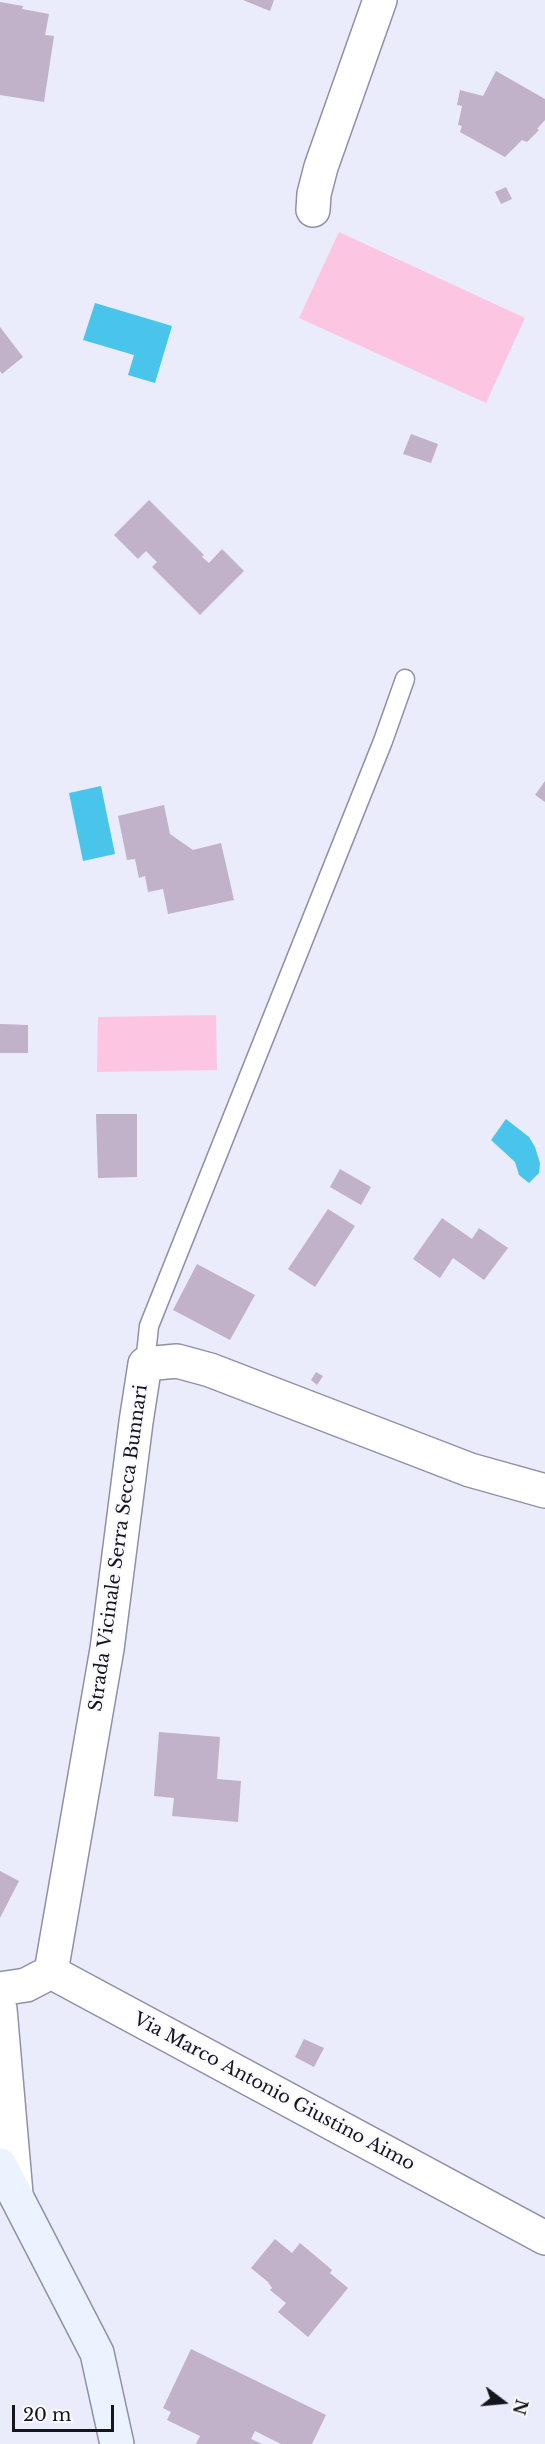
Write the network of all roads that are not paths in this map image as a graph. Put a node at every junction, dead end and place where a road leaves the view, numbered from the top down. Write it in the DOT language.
graph roads {
  1 [pos="380,0"];
  2 [pos="313,210"];
  3 [pos="405,679"];
  4 [pos="145,1364"];
  5 [pos="545,1491"];
  6 [pos="51,1972"];
  7 [pos="0,1989"];
  8 [pos="0,2009"];
  9 [pos="0,2165"];
  10 [pos="16,2194"];
  11 [pos="545,2238"];
  12 [pos="117,2444"];
  1 -- 2 [label="street"];
  3 -- 4 [label="lane"];
  4 -- 5 [label="street, Strada Vicinale Serra Secca Bunnari"];
  4 -- 6 [label="street, Strada Vicinale Serra Secca Bunnari"];
  6 -- 7 [label="street"];
  6 -- 11 [label="street, Via Marco Antonio Giustino Aimo"];
  8 -- 10 [label="street"];
  9 -- 10 [label="main road"];
  10 -- 12 [label="main road"];
}
